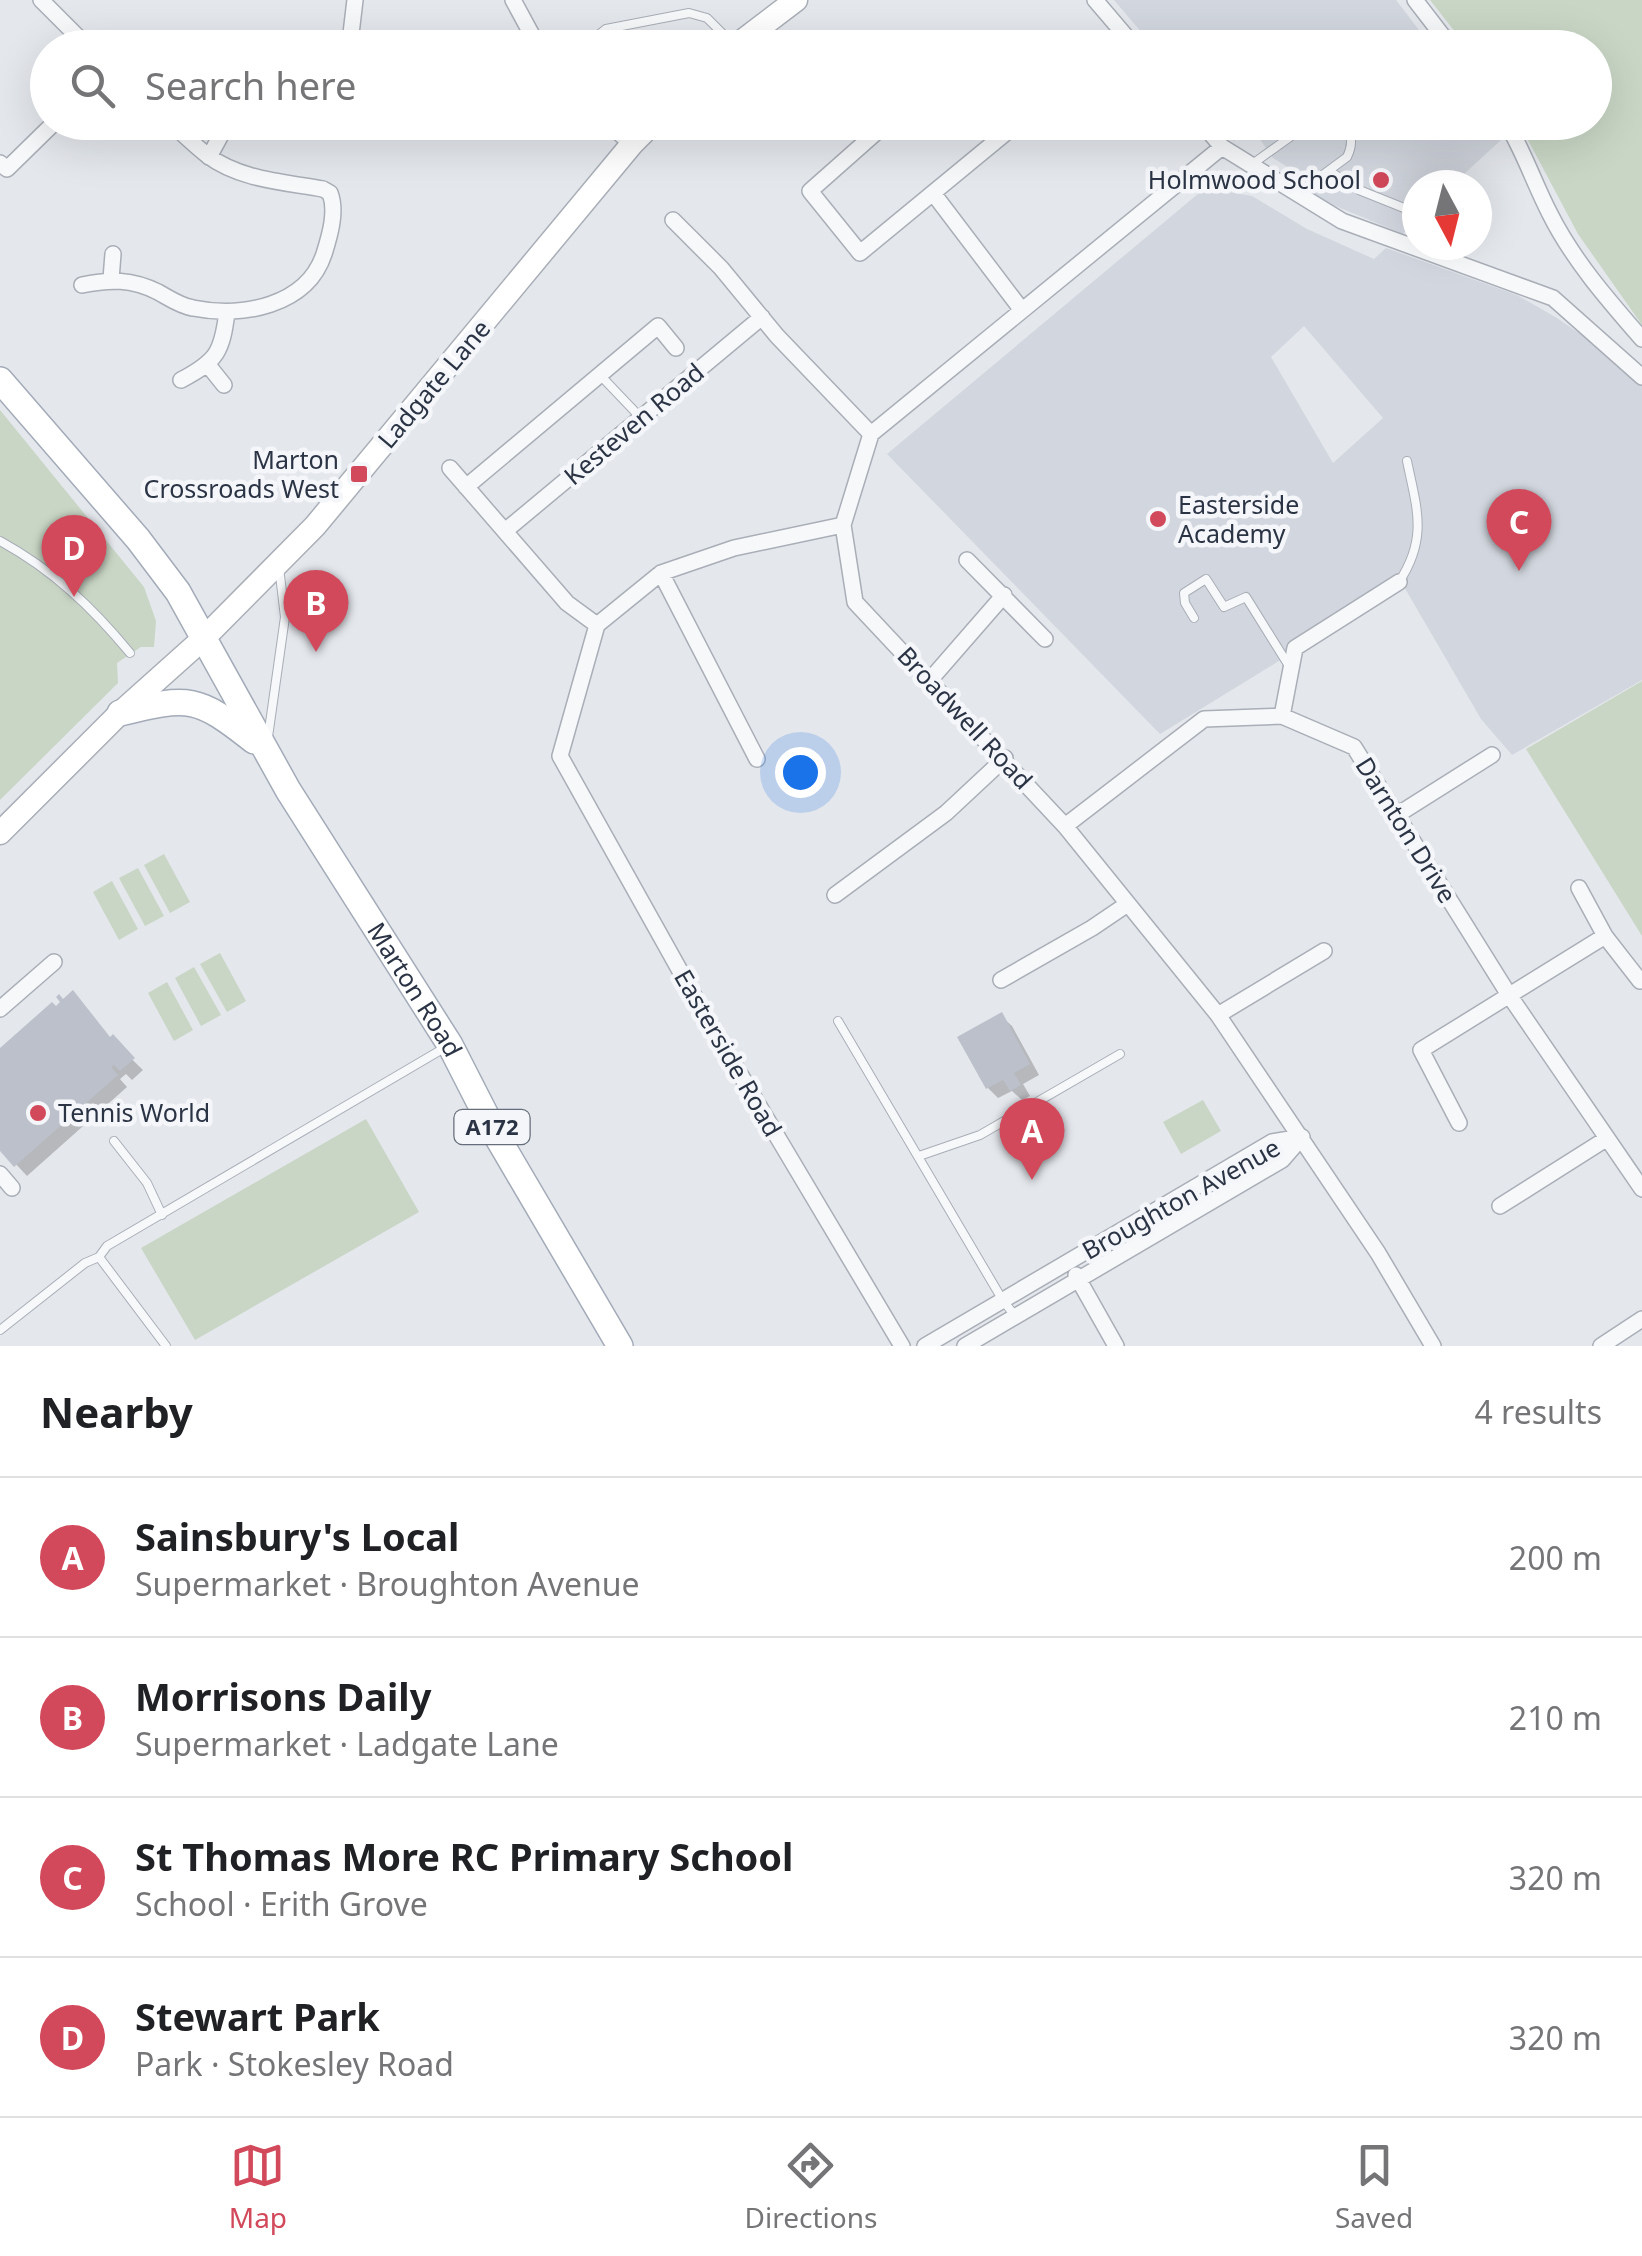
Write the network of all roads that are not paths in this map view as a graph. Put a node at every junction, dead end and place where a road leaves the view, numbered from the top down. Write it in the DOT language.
graph roads {
  1 [pos="41,0"];
  2 [pos="355,0"];
  3 [pos="513,0"];
  4 [pos="796,0"];
  5 [pos="1094,0"];
  6 [pos="1415,0"];
  7 [pos="71,30"];
  8 [pos="351,30"];
  9 [pos="529,30"];
  10 [pos="605,30"];
  11 [pos="719,30"];
  12 [pos="756,30"];
  13 [pos="1120,30"];
  14 [pos="1438,30"];
  15 [pos="35,140"];
  16 [pos="190,140"];
  17 [pos="218,140"];
  18 [pos="627,140"];
  19 [pos="636,140"];
  20 [pos="868,140"];
  21 [pos="998,140"];
  22 [pos="1216,140"];
  23 [pos="1286,140"];
  24 [pos="1351,140"];
  25 [pos="1517,140"];
  26 [pos="632,144"];
  27 [pos="1222,148"];
  28 [pos="209,157"];
  29 [pos="1251,165"];
  30 [pos="2,170"];
  31 [pos="1329,171"];
  32 [pos="933,192"];
  33 [pos="1298,194"];
  34 [pos="1402,207"];
  35 [pos="674,220"];
  36 [pos="113,254"];
  37 [pos="111,279"];
  38 [pos="82,285"];
  39 [pos="1021,308"];
  40 [pos="228,312"];
  41 [pos="762,317"];
  42 [pos="1642,338"];
  43 [pos="676,348"];
  44 [pos="208,364"];
  45 [pos="600,374"];
  46 [pos="1642,377"];
  47 [pos="0,380"];
  48 [pos="181,380"];
  49 [pos="224,385"];
  50 [pos="641,418"];
  51 [pos="870,434"];
  52 [pos="1408,460"];
  53 [pos="450,468"];
  54 [pos="466,487"];
  55 [pos="843,525"];
  56 [pos="506,531"];
  57 [pos="0,541"];
  58 [pos="967,560"];
  59 [pos="278,563"];
  60 [pos="661,573"];
  61 [pos="1399,582"];
  62 [pos="1004,595"];
  63 [pos="1194,618"];
  64 [pos="597,625"];
  65 [pos="205,636"];
  66 [pos="1045,638"];
  67 [pos="130,654"];
  68 [pos="1291,669"];
  69 [pos="930,680"];
  70 [pos="120,713"];
  71 [pos="1282,716"];
  72 [pos="266,750"];
  73 [pos="1492,756"];
  74 [pos="1005,758"];
  75 [pos="757,759"];
  76 [pos="1397,815"];
  77 [pos="1065,826"];
  78 [pos="0,833"];
  79 [pos="1580,888"];
  80 [pos="835,895"];
  81 [pos="1126,905"];
  82 [pos="1605,936"];
  83 [pos="1324,951"];
  84 [pos="54,962"];
  85 [pos="1001,980"];
  86 [pos="1640,981"];
  87 [pos="1509,995"];
  88 [pos="0,1008"];
  89 [pos="1218,1014"];
  90 [pos="838,1021"];
  91 [pos="450,1045"];
  92 [pos="1120,1054"];
  93 [pos="1459,1123"];
  94 [pos="1302,1137"];
  95 [pos="1606,1139"];
  96 [pos="114,1141"];
  97 [pos="919,1156"];
  98 [pos="0,1174"];
  99 [pos="12,1188"];
  100 [pos="1642,1188"];
  101 [pos="1500,1206"];
  102 [pos="162,1215"];
  103 [pos="99,1257"];
  104 [pos="1068,1262"];
  105 [pos="1080,1280"];
  106 [pos="1002,1299"];
  107 [pos="1016,1316"];
  108 [pos="1642,1319"];
  109 [pos="0,1330"];
  110 [pos="166,1346"];
  111 [pos="620,1346"];
  112 [pos="902,1346"];
  113 [pos="926,1346"];
  114 [pos="966,1346"];
  115 [pos="1116,1346"];
  116 [pos="1433,1346"];
  117 [pos="1601,1346"];
  1 -- 7 [label="street"];
  2 -- 8 [label="street"];
  3 -- 9 [label="street"];
  4 -- 12 [label="main road"];
  5 -- 13 [label="street"];
  6 -- 14 [label="street"];
  10 -- 11 [label="lane"];
  15 -- 30 [label="street"];
  16 -- 28 [label="street"];
  17 -- 28 [label="street"];
  18 -- 26 [label="street"];
  19 -- 26 [label="main road, Ladgate Lane"];
  20 -- 32 [label="street"];
  21 -- 32 [label="street"];
  22 -- 27 [label="street"];
  23 -- 29 [label="lane"];
  24 -- 31 [label="lane"];
  25 -- 42 [label="street"];
  26 -- 59 [label="main road, Ladgate Lane"];
  27 -- 29 [label="street"];
  27 -- 39 [label="street"];
  28 -- 40 [label="street"];
  29 -- 33 [label="street"];
  31 -- 33 [label="lane"];
  31 -- 34 [label="lane"];
  32 -- 39 [label="street"];
  33 -- 46 [label="street"];
  35 -- 41 [label="street"];
  36 -- 37 [label="street"];
  37 -- 38 [label="street"];
  37 -- 40 [label="street"];
  39 -- 51 [label="street"];
  40 -- 44 [label="street"];
  41 -- 50 [label="street, Kesteven Road"];
  41 -- 51 [label="street"];
  43 -- 45 [label="street"];
  44 -- 48 [label="street"];
  44 -- 49 [label="street"];
  45 -- 50 [label="lane"];
  45 -- 54 [label="street"];
  47 -- 65 [label="main road, A172"];
  50 -- 56 [label="street, Kesteven Road"];
  51 -- 55 [label="street, Broadwell Road"];
  52 -- 61 [label="lane"];
  53 -- 54 [label="street"];
  54 -- 56 [label="street"];
  55 -- 60 [label="street"];
  55 -- 69 [label="street, Broadwell Road"];
  56 -- 64 [label="street"];
  57 -- 67 [label="lane"];
  58 -- 62 [label="street"];
  59 -- 65 [label="main road, Ladgate Lane"];
  59 -- 72 [label="lane"];
  60 -- 64 [label="street"];
  60 -- 75 [label="street"];
  61 -- 68 [label="street"];
  62 -- 66 [label="street"];
  62 -- 69 [label="street"];
  63 -- 68 [label="lane"];
  64 -- 112 [label="street, Easterside Road"];
  65 -- 70 [label="main road, Ladgate Lane"];
  65 -- 72 [label="main road, Marton Road / A172"];
  68 -- 71 [label="street"];
  69 -- 74 [label="street, Broadwell Road"];
  70 -- 72 [label="main road, A172"];
  70 -- 78 [label="main road, Ladgate Lane"];
  71 -- 76 [label="street, Darnton Drive"];
  71 -- 77 [label="street, Darnton Drive"];
  72 -- 91 [label="main road, Marton Road / A172"];
  73 -- 76 [label="street"];
  74 -- 77 [label="street, Broadwell Road"];
  74 -- 80 [label="street"];
  76 -- 87 [label="street, Darnton Drive"];
  77 -- 81 [label="street, Broadwell Road"];
  79 -- 82 [label="street"];
  81 -- 85 [label="street"];
  81 -- 89 [label="street, Broadwell Road"];
  82 -- 86 [label="street"];
  82 -- 87 [label="street"];
  83 -- 89 [label="street"];
  84 -- 88 [label="street"];
  87 -- 93 [label="street"];
  87 -- 95 [label="street, Darnton Drive"];
  89 -- 94 [label="street, Broadwell Road"];
  90 -- 97 [label="lane"];
  91 -- 102 [label="lane"];
  91 -- 111 [label="main road, Marton Road / A172"];
  92 -- 97 [label="lane"];
  94 -- 104 [label="street, Broughton Avenue"];
  94 -- 105 [label="street, Broughton Avenue"];
  94 -- 116 [label="street, Broadwell Road"];
  95 -- 100 [label="street, Darnton Drive"];
  95 -- 101 [label="street"];
  96 -- 102 [label="lane"];
  97 -- 106 [label="lane"];
  98 -- 99 [label="street"];
  102 -- 103 [label="lane"];
  103 -- 109 [label="lane"];
  103 -- 110 [label="lane"];
  104 -- 105 [label="street"];
  104 -- 106 [label="street, Broughton Avenue"];
  105 -- 107 [label="street, Broughton Avenue"];
  105 -- 115 [label="street"];
  106 -- 107 [label="lane"];
  106 -- 113 [label="street, Broughton Avenue"];
  107 -- 114 [label="street, Broughton Avenue"];
  108 -- 117 [label="street"];
}
